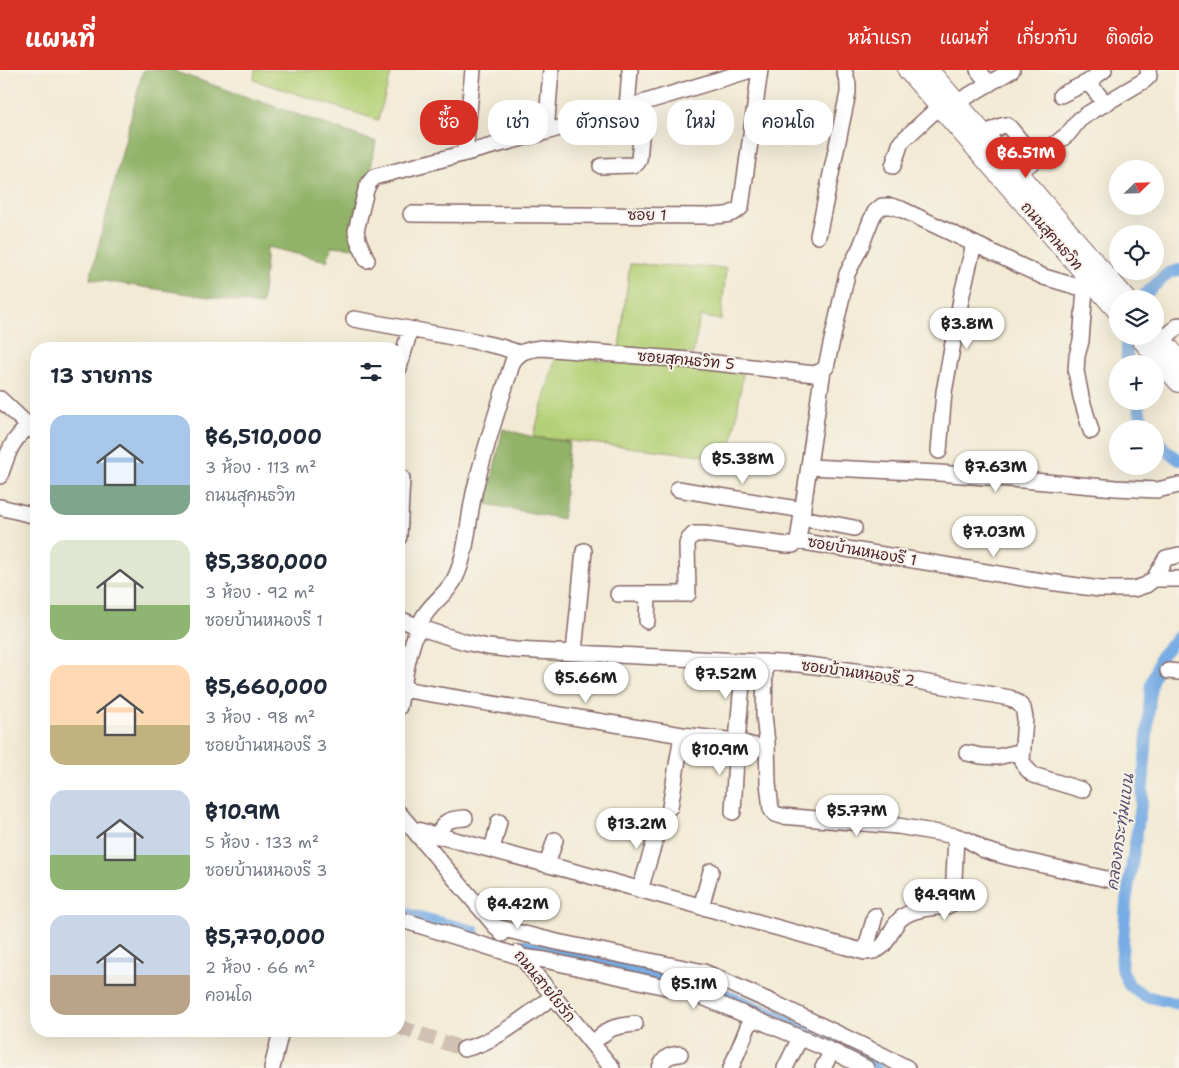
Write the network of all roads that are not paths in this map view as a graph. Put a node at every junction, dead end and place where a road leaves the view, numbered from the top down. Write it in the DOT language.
graph roads {
  1 [pos="473,70"];
  2 [pos="551,70"];
  3 [pos="630,70"];
  4 [pos="760,70"];
  5 [pos="844,70"];
  6 [pos="908,70"];
  7 [pos="928,70"];
  8 [pos="978,70"];
  9 [pos="1104,70"];
  10 [pos="1148,70"];
  11 [pos="743,71"];
  12 [pos="1007,71"];
  13 [pos="712,77"];
  14 [pos="1088,82"];
  15 [pos="989,84"];
  16 [pos="1061,95"];
  17 [pos="628,100"];
  18 [pos="652,100"];
  19 [pos="1105,103"];
  20 [pos="548,107"];
  21 [pos="947,107"];
  22 [pos="984,134"];
  23 [pos="496,145"];
  24 [pos="640,145"];
  25 [pos="465,153"];
  26 [pos="1036,159"];
  27 [pos="601,166"];
  28 [pos="893,166"];
  29 [pos="1018,174"];
  30 [pos="411,214"];
  31 [pos="818,236"];
  32 [pos="974,244"];
  33 [pos="367,260"];
  34 [pos="1090,287"];
  35 [pos="1118,290"];
  36 [pos="1109,303"];
  37 [pos="354,319"];
  38 [pos="1179,326"];
  39 [pos="410,330"];
  40 [pos="1164,334"];
  41 [pos="1164,343"];
  42 [pos="1147,345"];
  43 [pos="405,347"];
  44 [pos="519,353"];
  45 [pos="1179,360"];
  46 [pos="823,370"];
  47 [pos="1179,382"];
  48 [pos="0,399"];
  49 [pos="30,427"];
  50 [pos="1091,431"];
  51 [pos="30,432"];
  52 [pos="939,451"];
  53 [pos="809,467"];
  54 [pos="0,476"];
  55 [pos="1179,485"];
  56 [pos="678,489"];
  57 [pos="0,507"];
  58 [pos="30,514"];
  59 [pos="802,514"];
  60 [pos="854,528"];
  61 [pos="798,541"];
  62 [pos="584,551"];
  63 [pos="1179,555"];
  64 [pos="1154,579"];
  65 [pos="1179,579"];
  66 [pos="618,594"];
  67 [pos="648,594"];
  68 [pos="647,621"];
  69 [pos="405,622"];
  70 [pos="418,627"];
  71 [pos="574,652"];
  72 [pos="744,661"];
  73 [pos="765,662"];
  74 [pos="405,677"];
  75 [pos="405,689"];
  76 [pos="682,735"];
  77 [pos="737,741"];
  78 [pos="767,748"];
  79 [pos="1023,751"];
  80 [pos="967,753"];
  81 [pos="1082,790"];
  82 [pos="733,812"];
  83 [pos="465,818"];
  84 [pos="405,820"];
  85 [pos="498,822"];
  86 [pos="413,829"];
  87 [pos="437,836"];
  88 [pos="956,836"];
  89 [pos="555,840"];
  90 [pos="492,850"];
  91 [pos="547,864"];
  92 [pos="711,871"];
  93 [pos="1111,880"];
  94 [pos="640,890"];
  95 [pos="701,907"];
  96 [pos="875,916"];
  97 [pos="405,921"];
  98 [pos="496,927"];
  99 [pos="865,952"];
  100 [pos="521,956"];
  101 [pos="554,996"];
  102 [pos="752,1017"];
  103 [pos="635,1024"];
  104 [pos="280,1037"];
  105 [pos="800,1038"];
  106 [pos="592,1043"];
  107 [pos="464,1049"];
  108 [pos="680,1054"];
  109 [pos="839,1058"];
  110 [pos="272,1068"];
  111 [pos="612,1068"];
  112 [pos="660,1068"];
  113 [pos="731,1068"];
  114 [pos="786,1068"];
  115 [pos="824,1068"];
  116 [pos="866,1068"];
  117 [pos="907,1068"];
  1 -- 25 [label="street"];
  2 -- 20 [label="street"];
  3 -- 17 [label="street"];
  4 -- 30 [label="street, ซอย 1"];
  5 -- 31 [label="street"];
  6 -- 21 [label="main road, ถนนสุคนธวิท"];
  7 -- 21 [label="main road, ถนนสุคนธวิท"];
  8 -- 15 [label="street"];
  9 -- 14 [label="street"];
  10 -- 19 [label="street"];
  11 -- 13 [label="street"];
  12 -- 15 [label="street"];
  13 -- 18 [label="street"];
  14 -- 16 [label="street"];
  14 -- 19 [label="street"];
  15 -- 21 [label="street"];
  19 -- 26 [label="street"];
  21 -- 22 [label="main road, ถนนสุคนธวิท"];
  21 -- 28 [label="street"];
  21 -- 34 [label="main road, ถนนสุคนธวิท"];
  22 -- 26 [label="street"];
  22 -- 29 [label="main road, ถนนสุคนธวิท"];
  23 -- 25 [label="street"];
  24 -- 27 [label="street"];
  25 -- 33 [label="street"];
  26 -- 29 [label="street"];
  29 -- 35 [label="main road, ถนนสุคนธวิท"];
  32 -- 34 [label="street"];
  32 -- 46 [label="street"];
  32 -- 52 [label="street"];
  34 -- 36 [label="main road, ถนนสุคนธวิท"];
  34 -- 50 [label="street"];
  37 -- 39 [label="street"];
  38 -- 40 [label="street"];
  39 -- 43 [label="street"];
  39 -- 44 [label="street"];
  41 -- 45 [label="main road"];
  42 -- 47 [label="main road"];
  44 -- 46 [label="street, ซอยสุคนธวิท 5"];
  44 -- 70 [label="street"];
  46 -- 53 [label="street, ซอยบ้านหนองรี 1"];
  48 -- 49 [label="street"];
  51 -- 54 [label="street"];
  53 -- 55 [label="street"];
  53 -- 59 [label="street, ซอยบ้านหนองรี 1"];
  56 -- 59 [label="street"];
  57 -- 58 [label="street"];
  59 -- 60 [label="street"];
  59 -- 61 [label="street, ซอยบ้านหนองรี 1"];
  61 -- 64 [label="street, ซอยบ้านหนองรี 1"];
  61 -- 67 [label="street, ซอยบ้านหนองรี 1"];
  62 -- 71 [label="street"];
  63 -- 64 [label="street"];
  64 -- 65 [label="street"];
  66 -- 67 [label="street"];
  67 -- 68 [label="street"];
  69 -- 70 [label="street, ซอยบ้านหนองรี 2"];
  70 -- 71 [label="street, ซอยบ้านหนองรี 2"];
  70 -- 74 [label="street"];
  71 -- 72 [label="street, ซอยบ้านหนองรี 2"];
  72 -- 73 [label="street, ซอยบ้านหนองรี 2"];
  72 -- 77 [label="street"];
  73 -- 78 [label="street"];
  73 -- 79 [label="street, ซอยบ้านหนองรี 2"];
  75 -- 76 [label="street"];
  76 -- 77 [label="street"];
  76 -- 94 [label="street"];
  77 -- 78 [label="street"];
  77 -- 82 [label="street"];
  78 -- 88 [label="street"];
  79 -- 80 [label="street"];
  79 -- 81 [label="street, ซอยบ้านหนองรี 2"];
  83 -- 87 [label="street"];
  84 -- 86 [label="street, ถนนสายใยรัก"];
  85 -- 90 [label="street"];
  86 -- 87 [label="street"];
  86 -- 98 [label="street, ถนนสายใยรัก"];
  87 -- 90 [label="street"];
  88 -- 93 [label="street"];
  88 -- 99 [label="street"];
  89 -- 91 [label="street"];
  90 -- 91 [label="street"];
  91 -- 94 [label="street"];
  92 -- 95 [label="street"];
  94 -- 95 [label="street"];
  95 -- 99 [label="street"];
  96 -- 99 [label="street"];
  97 -- 100 [label="street"];
  98 -- 100 [label="street, ถนนสายใยรัก"];
  98 -- 117 [label="street"];
  100 -- 101 [label="street, ถนนสายใยรัก"];
  100 -- 102 [label="street"];
  101 -- 106 [label="street, ถนนสายใยรัก"];
  101 -- 107 [label="street"];
  102 -- 105 [label="street"];
  102 -- 113 [label="street"];
  103 -- 106 [label="street"];
  104 -- 110 [label="street"];
  105 -- 109 [label="street"];
  105 -- 114 [label="street"];
  106 -- 111 [label="street, ถนนสายใยรัก"];
  108 -- 112 [label="street"];
  109 -- 115 [label="street"];
  109 -- 116 [label="street"];
}
